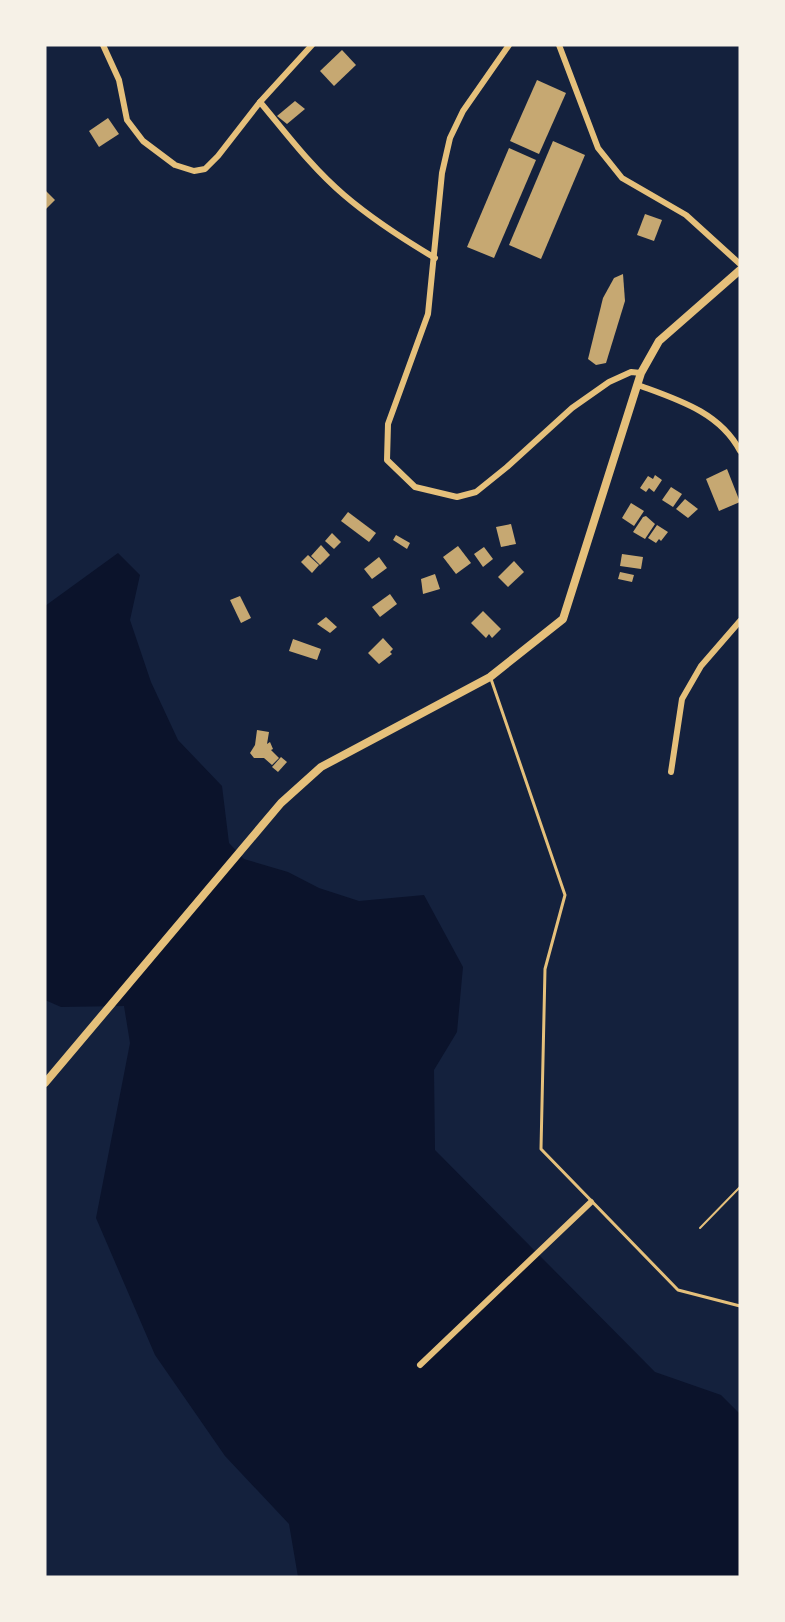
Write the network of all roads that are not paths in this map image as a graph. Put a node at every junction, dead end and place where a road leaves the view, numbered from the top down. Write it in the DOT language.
graph roads {
  1 [pos="102,45"];
  2 [pos="312,45"];
  3 [pos="509,45"];
  4 [pos="559,45"];
  5 [pos="260,102"];
  6 [pos="435,258"];
  7 [pos="740,264"];
  8 [pos="740,270"];
  9 [pos="641,373"];
  10 [pos="638,385"];
  11 [pos="740,451"];
  12 [pos="740,621"];
  13 [pos="490,677"];
  14 [pos="671,772"];
  15 [pos="45,1083"];
  16 [pos="591,1202"];
  17 [pos="740,1306"];
  18 [pos="420,1365"];
  1 -- 5 [label="street"];
  2 -- 5 [label="street"];
  3 -- 6 [label="street"];
  4 -- 7 [label="street"];
  5 -- 6 [label="street"];
  6 -- 9 [label="street"];
  8 -- 9 [label="street"];
  9 -- 10 [label="street"];
  10 -- 11 [label="street"];
  10 -- 13 [label="street"];
  12 -- 14 [label="street"];
  13 -- 15 [label="street"];
  13 -- 16 [label="lane"];
  16 -- 17 [label="lane"];
  16 -- 18 [label="street"];
}
